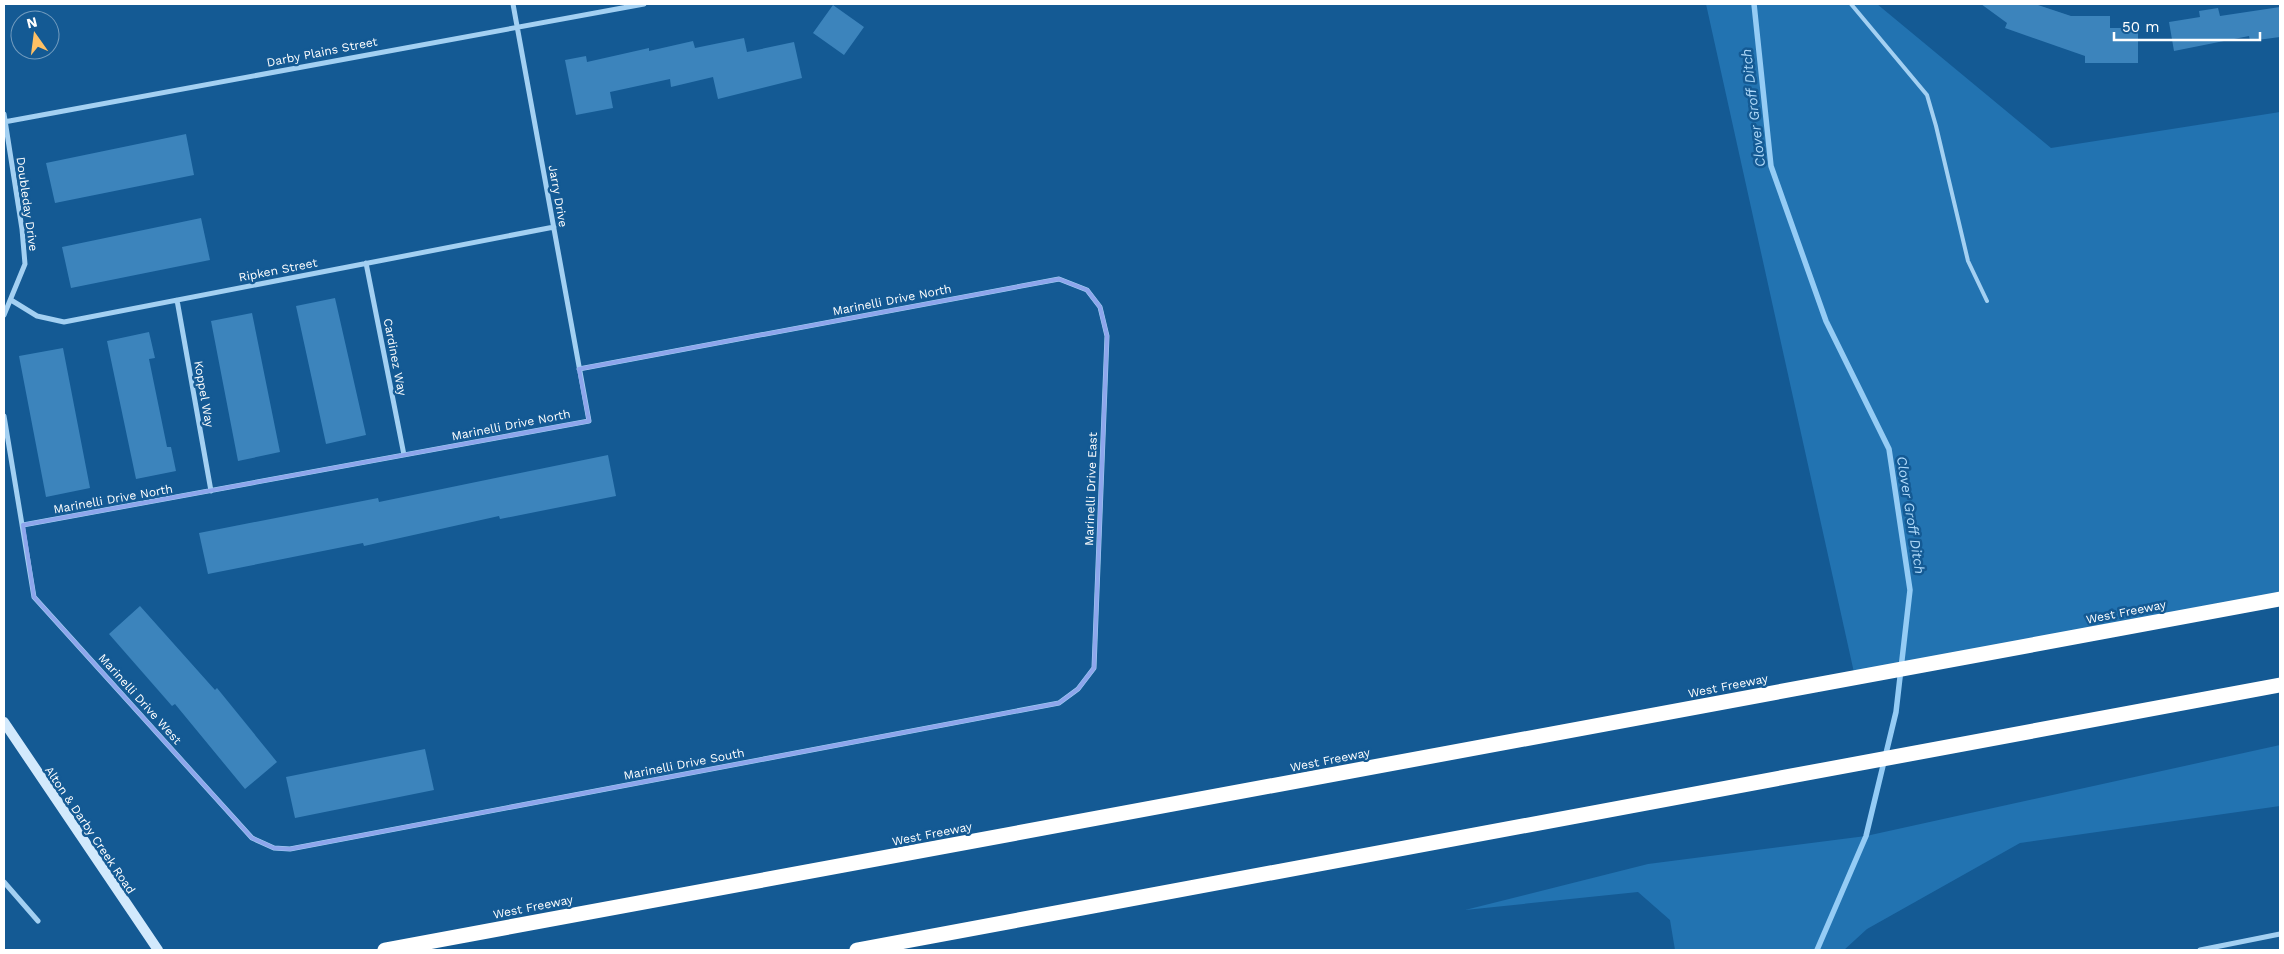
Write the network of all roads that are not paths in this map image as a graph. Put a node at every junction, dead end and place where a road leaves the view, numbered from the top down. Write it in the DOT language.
graph roads {
  1 [pos="513,4"];
  2 [pos="644,4"];
  3 [pos="1851,4"];
  4 [pos="517,26"];
  5 [pos="4,114"];
  6 [pos="4,122"];
  7 [pos="554,227"];
  8 [pos="366,263"];
  9 [pos="1087,290"];
  10 [pos="11,300"];
  11 [pos="177,300"];
  12 [pos="1987,301"];
  13 [pos="4,315"];
  14 [pos="579,369"];
  15 [pos="4,416"];
  16 [pos="404,455"];
  17 [pos="211,491"];
  18 [pos="23,525"];
  19 [pos="2280,598"];
  20 [pos="2280,685"];
  21 [pos="1078,689"];
  22 [pos="4,722"];
  23 [pos="290,849"];
  24 [pos="4,882"];
  25 [pos="38,921"];
  26 [pos="2280,934"];
  27 [pos="158,950"];
  28 [pos="385,950"];
  29 [pos="857,950"];
  30 [pos="2203,950"];
  1 -- 4 [label="street, Jarry Drive"];
  2 -- 4 [label="street, Darby Plains Street"];
  3 -- 12 [label="lane"];
  4 -- 6 [label="street, Darby Plains Street"];
  4 -- 7 [label="street, Jarry Drive"];
  5 -- 6 [label="street, Doubleday Drive"];
  6 -- 10 [label="street, Doubleday Drive"];
  7 -- 8 [label="street, Ripken Street"];
  7 -- 14 [label="street, Jarry Drive"];
  8 -- 11 [label="street, Ripken Street"];
  8 -- 16 [label="street, Cardinez Way"];
  9 -- 14 [label="street, Marinelli Drive North"];
  9 -- 21 [label="street, Marinelli Drive East"];
  10 -- 11 [label="street, Ripken Street"];
  10 -- 13 [label="street, Doubleday Drive"];
  11 -- 17 [label="street, Koppel Way"];
  14 -- 16 [label="street, Marinelli Drive North"];
  15 -- 18 [label="street"];
  16 -- 17 [label="street, Marinelli Drive North"];
  17 -- 18 [label="street, Marinelli Drive North"];
  18 -- 23 [label="street, Marinelli Drive West"];
  19 -- 28 [label="highway, West Freeway"];
  20 -- 29 [label="highway"];
  21 -- 23 [label="street, Marinelli Drive South"];
  22 -- 27 [label="main road, Alton & Darby Creek Road"];
  24 -- 25 [label="street"];
  26 -- 30 [label="street"];
}
